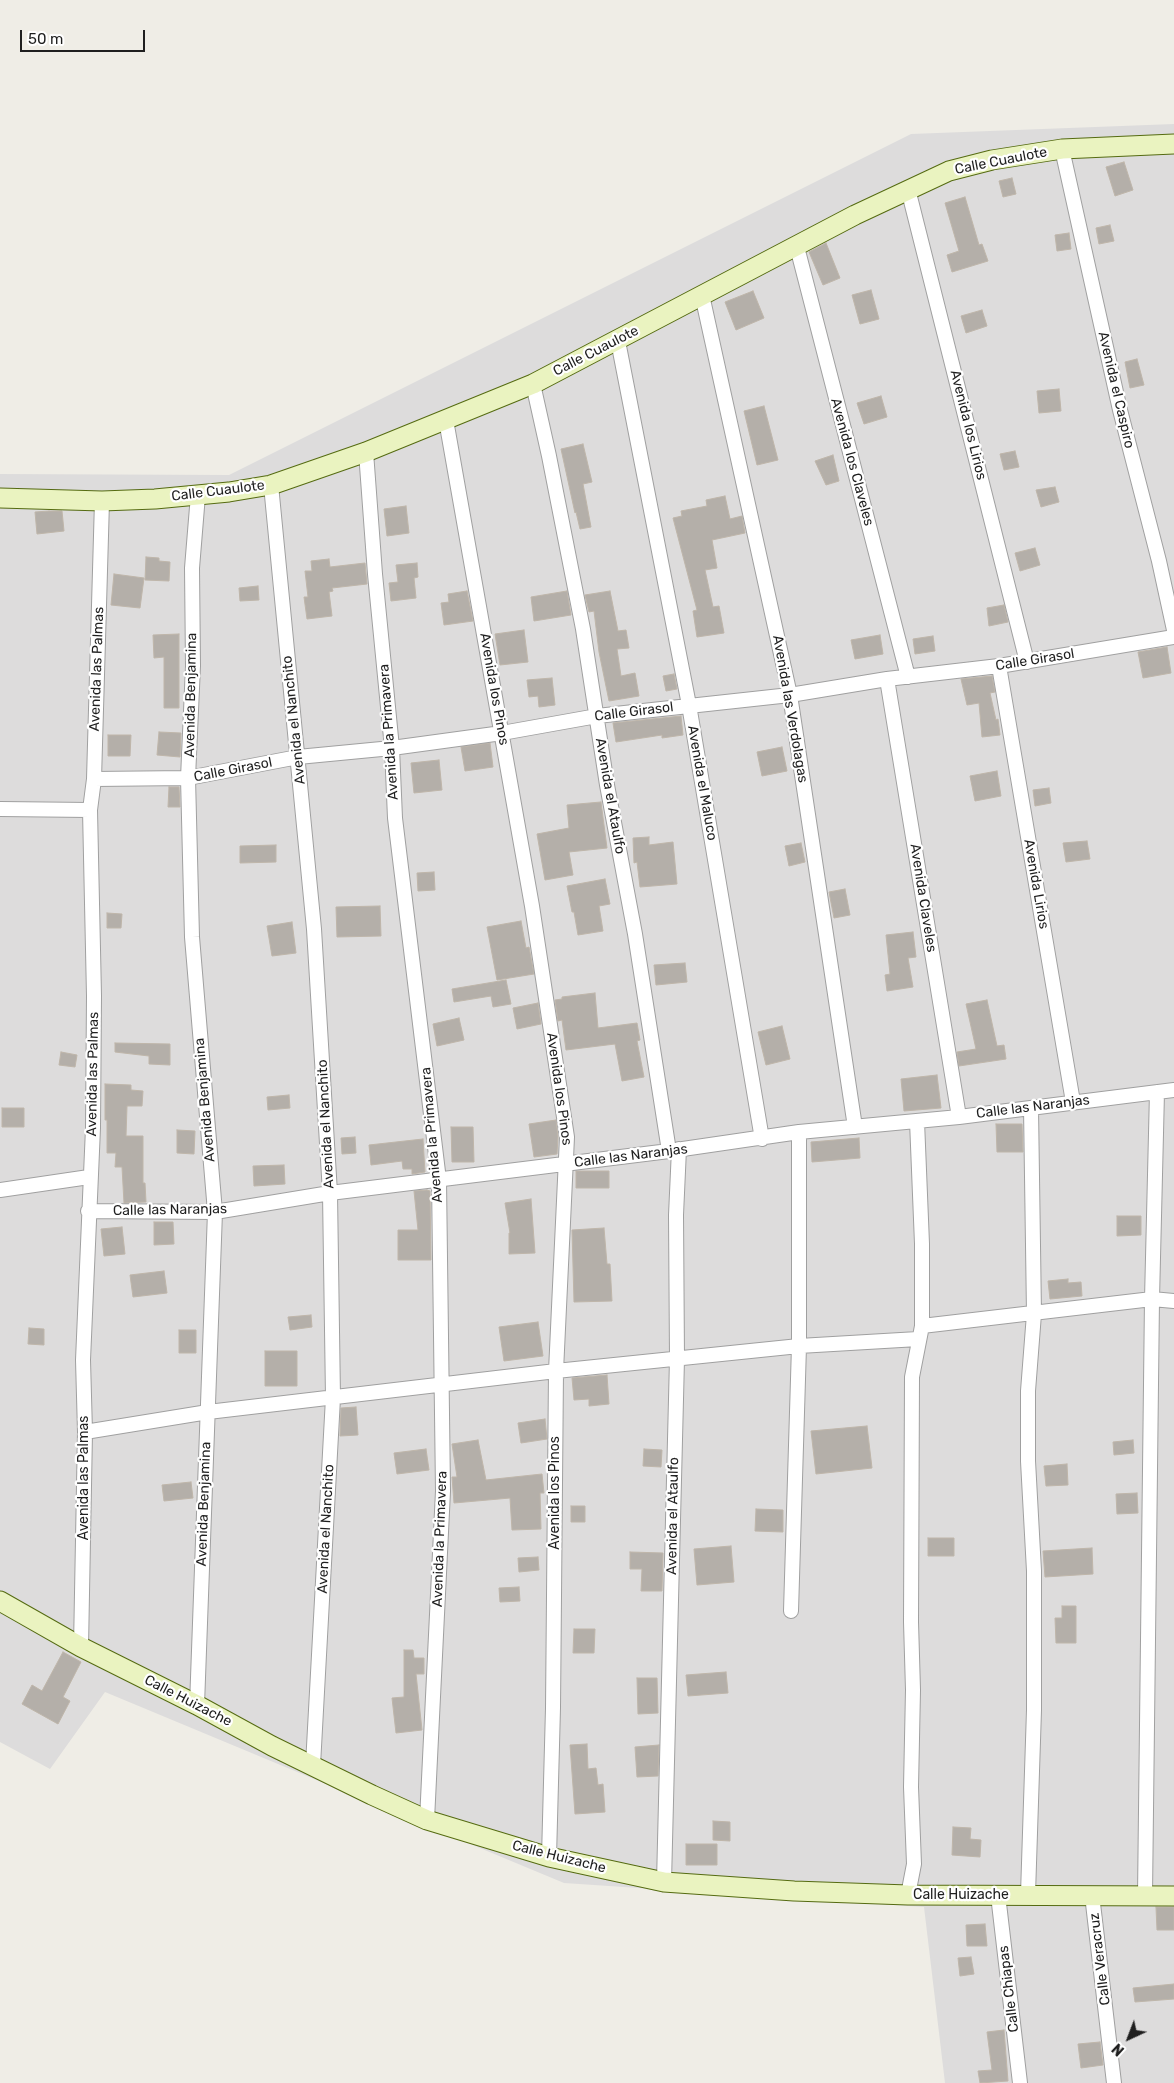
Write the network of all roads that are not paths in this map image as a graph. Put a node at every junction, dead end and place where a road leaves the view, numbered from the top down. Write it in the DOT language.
graph roads {
  1 [pos="1174,144"];
  2 [pos="1062,149"];
  3 [pos="908,188"];
  4 [pos="796,247"];
  5 [pos="702,295"];
  6 [pos="618,341"];
  7 [pos="533,384"];
  8 [pos="446,420"];
  9 [pos="366,452"];
  10 [pos="271,485"];
  11 [pos="198,495"];
  12 [pos="0,498"];
  13 [pos="102,501"];
  14 [pos="1174,630"];
  15 [pos="1174,637"];
  16 [pos="1027,662"];
  17 [pos="999,666"];
  18 [pos="908,677"];
  19 [pos="887,679"];
  20 [pos="790,695"];
  21 [pos="689,705"];
  22 [pos="598,716"];
  23 [pos="502,732"];
  24 [pos="392,748"];
  25 [pos="298,757"];
  26 [pos="188,778"];
  27 [pos="94,779"];
  28 [pos="0,809"];
  29 [pos="90,810"];
  30 [pos="1174,1090"];
  31 [pos="1157,1092"];
  32 [pos="1073,1102"];
  33 [pos="1030,1108"];
  34 [pos="959,1117"];
  35 [pos="917,1121"];
  36 [pos="855,1127"];
  37 [pos="799,1132"];
  38 [pos="762,1139"];
  39 [pos="674,1150"];
  40 [pos="566,1164"];
  41 [pos="89,1178"];
  42 [pos="439,1180"];
  43 [pos="0,1190"];
  44 [pos="330,1193"];
  45 [pos="88,1211"];
  46 [pos="215,1212"];
  47 [pos="1152,1299"];
  48 [pos="1174,1301"];
  49 [pos="1034,1314"];
  50 [pos="920,1332"];
  51 [pos="799,1346"];
  52 [pos="676,1359"];
  53 [pos="556,1371"];
  54 [pos="441,1386"];
  55 [pos="333,1398"];
  56 [pos="208,1412"];
  57 [pos="85,1432"];
  58 [pos="0,1601"];
  59 [pos="791,1611"];
  60 [pos="81,1647"];
  61 [pos="197,1705"];
  62 [pos="313,1765"];
  63 [pos="427,1820"];
  64 [pos="549,1857"];
  65 [pos="664,1882"];
  66 [pos="1028,1894"];
  67 [pos="908,1895"];
  68 [pos="998,1895"];
  69 [pos="1092,1895"];
  70 [pos="1145,1895"];
  71 [pos="1174,1896"];
  72 [pos="1020,2083"];
  73 [pos="1114,2083"];
  1 -- 2 [label="street, Calle Cuaulote"];
  2 -- 3 [label="street, Calle Cuaulote"];
  2 -- 14 [label="street, Avenida el Caspiro"];
  3 -- 4 [label="street, Calle Cuaulote"];
  3 -- 16 [label="street, Avenida los Lirios"];
  4 -- 5 [label="street, Calle Cuaulote"];
  4 -- 18 [label="street, Avenida los Claveles"];
  5 -- 6 [label="street, Calle Cuaulote"];
  5 -- 20 [label="street, Avenida las Verdolagas"];
  6 -- 7 [label="street, Calle Cuaulote"];
  6 -- 21 [label="street, Avenida el Maluco"];
  7 -- 8 [label="street, Calle Cuaulote"];
  7 -- 22 [label="street, Avenida el Ataulfo"];
  8 -- 9 [label="street, Calle Cuaulote"];
  8 -- 23 [label="street, Avenida los Pinos"];
  9 -- 10 [label="street, Calle Cuaulote"];
  9 -- 24 [label="street, Avenida la Primavera"];
  10 -- 11 [label="street, Calle Cuaulote"];
  10 -- 25 [label="street, Avenida el Nanchito"];
  11 -- 13 [label="street, Calle Cuaulote"];
  11 -- 26 [label="street, Avenida Benjamina"];
  12 -- 13 [label="street, Calle Cuaulote"];
  13 -- 27 [label="street, Avenida las Palmas"];
  15 -- 16 [label="street, Calle Girasol"];
  16 -- 17 [label="street, Calle Girasol"];
  17 -- 18 [label="street, Calle Girasol"];
  17 -- 32 [label="street, Avenida Lirios"];
  18 -- 19 [label="street, Calle Girasol"];
  19 -- 20 [label="street, Calle Girasol"];
  19 -- 34 [label="street, Avenida Claveles"];
  20 -- 21 [label="street, Calle Girasol"];
  20 -- 36 [label="street, Avenida las Verdolagas"];
  21 -- 22 [label="street, Calle Girasol"];
  21 -- 38 [label="street, Avenida el Maluco"];
  22 -- 23 [label="street, Calle Girasol"];
  22 -- 39 [label="street, Avenida el Ataulfo"];
  23 -- 24 [label="street, Calle Girasol"];
  23 -- 40 [label="street, Avenida los Pinos"];
  24 -- 25 [label="street, Calle Girasol"];
  24 -- 42 [label="street, Avenida la Primavera"];
  25 -- 26 [label="street, Calle Girasol"];
  25 -- 44 [label="street, Avenida el Nanchito"];
  26 -- 27 [label="street, Calle Girasol"];
  26 -- 46 [label="street, Avenida Benjamina"];
  27 -- 29 [label="street, Avenida las Palmas"];
  28 -- 29 [label="street"];
  29 -- 41 [label="street, Avenida las Palmas"];
  30 -- 31 [label="street, Calle las Naranjas"];
  31 -- 32 [label="street, Calle las Naranjas"];
  31 -- 47 [label="street"];
  32 -- 33 [label="street, Calle las Naranjas"];
  33 -- 34 [label="street, Calle las Naranjas"];
  33 -- 49 [label="street"];
  34 -- 35 [label="street, Calle las Naranjas"];
  35 -- 36 [label="street, Calle las Naranjas"];
  35 -- 50 [label="street"];
  36 -- 37 [label="street, Calle las Naranjas"];
  37 -- 38 [label="street, Calle las Naranjas"];
  37 -- 51 [label="street"];
  38 -- 39 [label="street, Calle las Naranjas"];
  39 -- 40 [label="street, Calle las Naranjas"];
  39 -- 52 [label="street, Avenida el Ataulfo"];
  40 -- 42 [label="street, Calle las Naranjas"];
  40 -- 53 [label="street, Avenida los Pinos"];
  41 -- 43 [label="street"];
  41 -- 45 [label="street, Avenida las Palmas"];
  42 -- 44 [label="street, Calle las Naranjas"];
  42 -- 54 [label="street, Avenida la Primavera"];
  44 -- 46 [label="street, Calle las Naranjas"];
  44 -- 55 [label="street, Avenida el Nanchito"];
  45 -- 46 [label="street, Calle las Naranjas"];
  45 -- 57 [label="street, Avenida las Palmas"];
  46 -- 56 [label="street, Avenida Benjamina"];
  47 -- 48 [label="street"];
  47 -- 49 [label="street"];
  47 -- 70 [label="street"];
  49 -- 50 [label="street"];
  49 -- 66 [label="street"];
  50 -- 51 [label="street"];
  50 -- 67 [label="street"];
  51 -- 52 [label="street"];
  51 -- 59 [label="street"];
  52 -- 53 [label="street"];
  52 -- 65 [label="street, Avenida el Ataulfo"];
  53 -- 54 [label="street"];
  53 -- 64 [label="street, Avenida los Pinos"];
  54 -- 55 [label="street"];
  54 -- 63 [label="street, Avenida la Primavera"];
  55 -- 56 [label="street"];
  55 -- 62 [label="street, Avenida el Nanchito"];
  56 -- 57 [label="street"];
  56 -- 61 [label="street, Avenida Benjamina"];
  57 -- 60 [label="street, Avenida las Palmas"];
  58 -- 60 [label="street, Calle Huizache"];
  60 -- 61 [label="street, Calle Huizache"];
  61 -- 62 [label="street, Calle Huizache"];
  62 -- 63 [label="street, Calle Huizache"];
  63 -- 64 [label="street, Calle Huizache"];
  64 -- 65 [label="street, Calle Huizache"];
  65 -- 67 [label="street, Calle Huizache"];
  66 -- 68 [label="street, Calle Huizache"];
  66 -- 69 [label="street, Calle Huizache"];
  67 -- 68 [label="street, Calle Huizache"];
  68 -- 72 [label="street, Calle Chiapas"];
  69 -- 70 [label="street, Calle Huizache"];
  69 -- 73 [label="street, Calle Veracruz"];
  70 -- 71 [label="street, Calle Huizache"];
}
